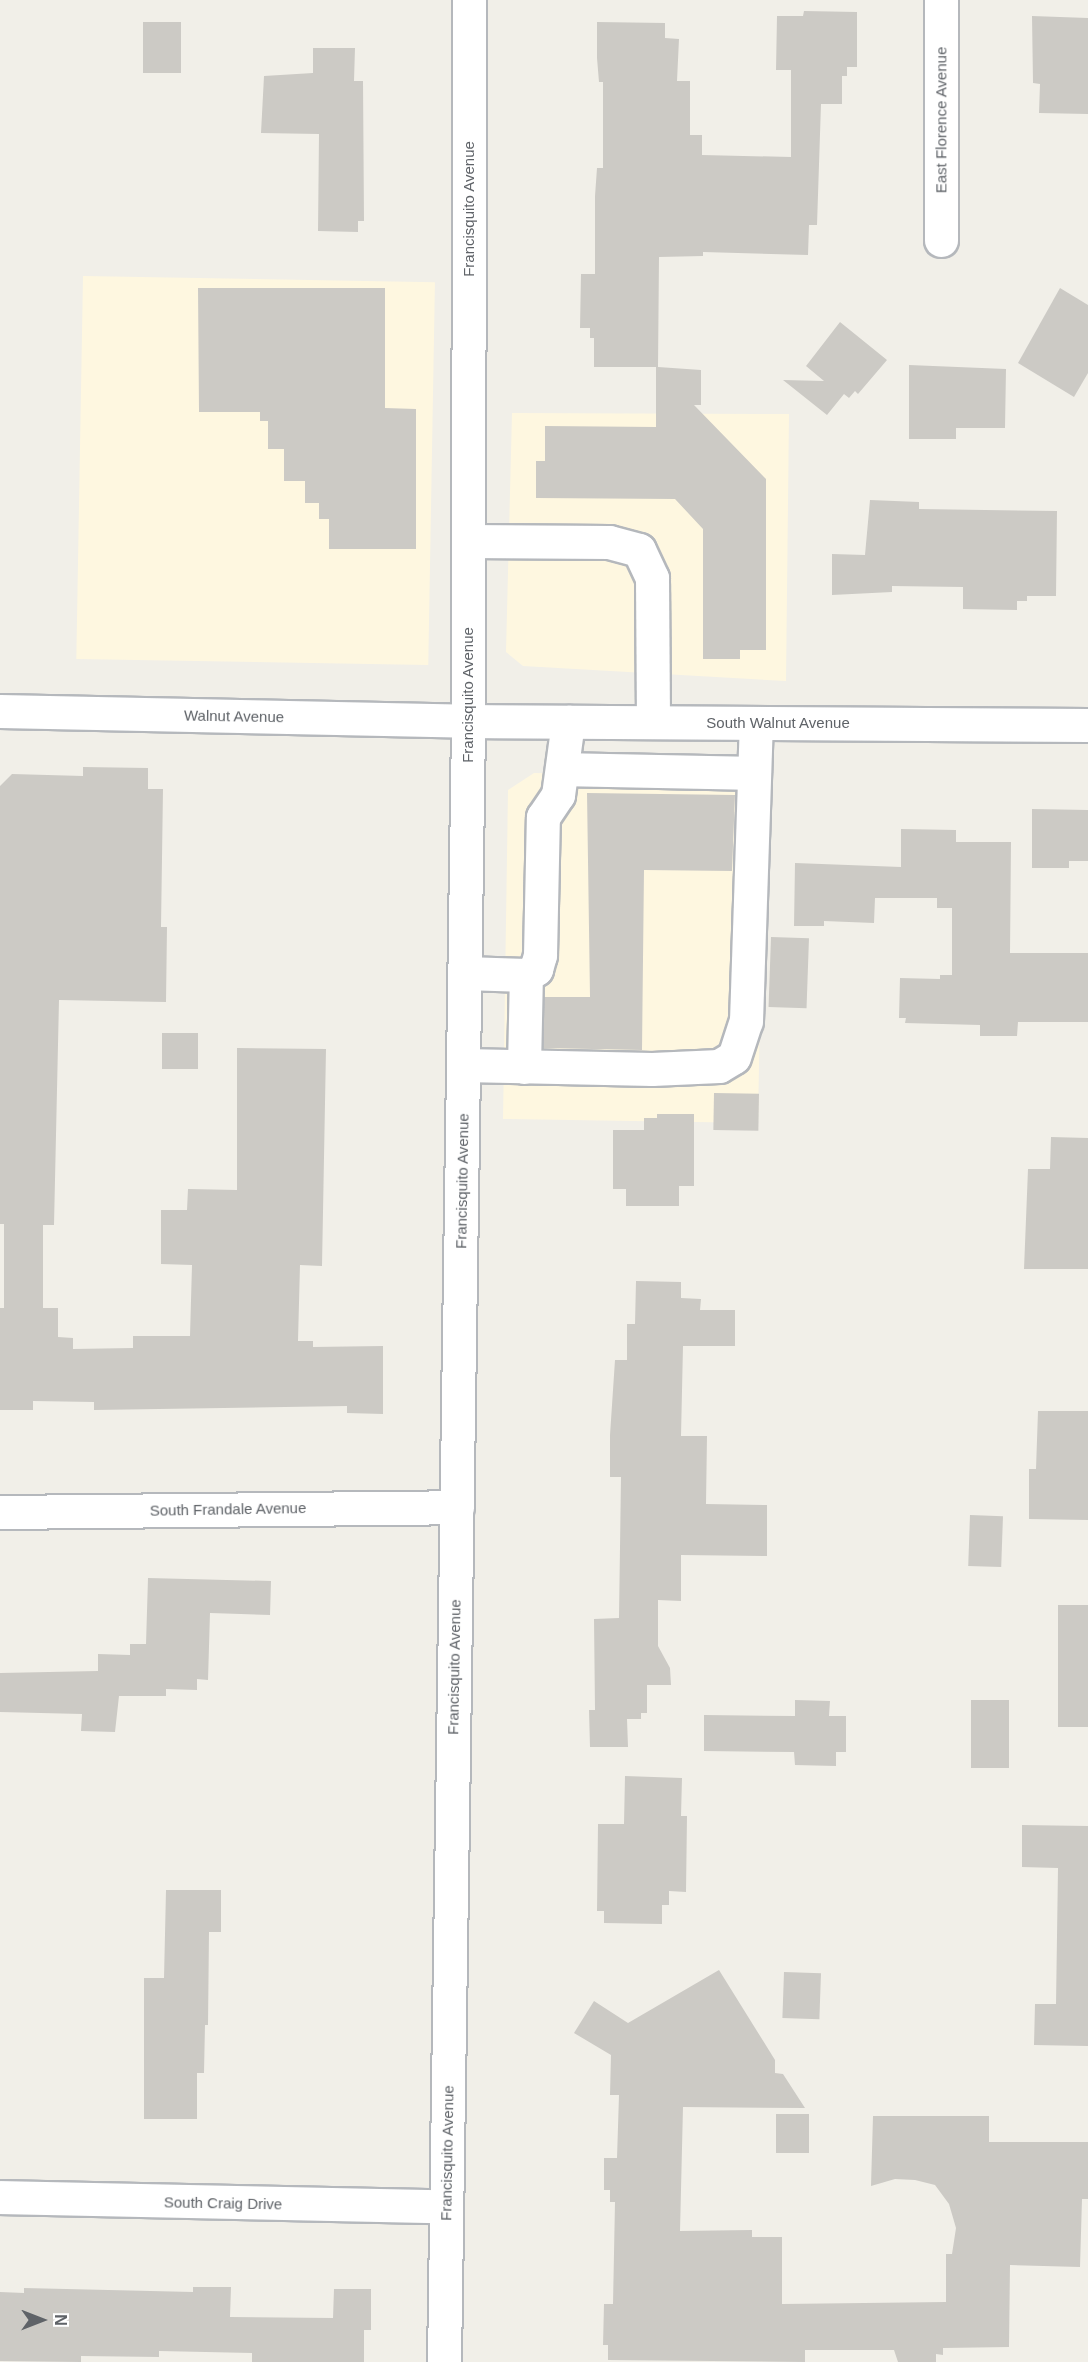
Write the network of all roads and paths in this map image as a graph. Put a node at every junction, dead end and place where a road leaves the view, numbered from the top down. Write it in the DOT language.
graph roads {
  1 [pos="469,0"];
  2 [pos="941,0"];
  3 [pos="941,240"];
  4 [pos="468,541"];
  5 [pos="0,711"];
  6 [pos="468,721"];
  7 [pos="568,722"];
  8 [pos="653,722"];
  9 [pos="756,723"];
  10 [pos="1088,725"];
  11 [pos="562,769"];
  12 [pos="754,773"];
  13 [pos="464,973"];
  14 [pos="526,975"];
  15 [pos="463,1065"];
  16 [pos="524,1067"];
  17 [pos="457,1507"];
  18 [pos="0,1512"];
  19 [pos="0,2198"];
  20 [pos="446,2206"];
  21 [pos="444,2362"];
  1 -- 4 [label="street, Francisquito Avenue"];
  2 -- 3 [label="street, East Florence Avenue"];
  4 -- 6 [label="street, Francisquito Avenue"];
  4 -- 8 [label="street"];
  5 -- 6 [label="street, Walnut Avenue"];
  6 -- 7 [label="street, South Walnut Avenue"];
  6 -- 13 [label="street, Francisquito Avenue"];
  7 -- 8 [label="street, South Walnut Avenue"];
  7 -- 11 [label="street"];
  8 -- 9 [label="street, South Walnut Avenue"];
  9 -- 10 [label="street, South Walnut Avenue"];
  9 -- 12 [label="street"];
  11 -- 12 [label="street"];
  11 -- 14 [label="street"];
  12 -- 16 [label="street"];
  13 -- 14 [label="street"];
  13 -- 15 [label="street, Francisquito Avenue"];
  14 -- 16 [label="street"];
  15 -- 16 [label="street"];
  15 -- 17 [label="street, Francisquito Avenue"];
  17 -- 18 [label="street, South Frandale Avenue"];
  17 -- 20 [label="street, Francisquito Avenue"];
  19 -- 20 [label="street, South Craig Drive"];
  20 -- 21 [label="street, Francisquito Avenue"];
}
